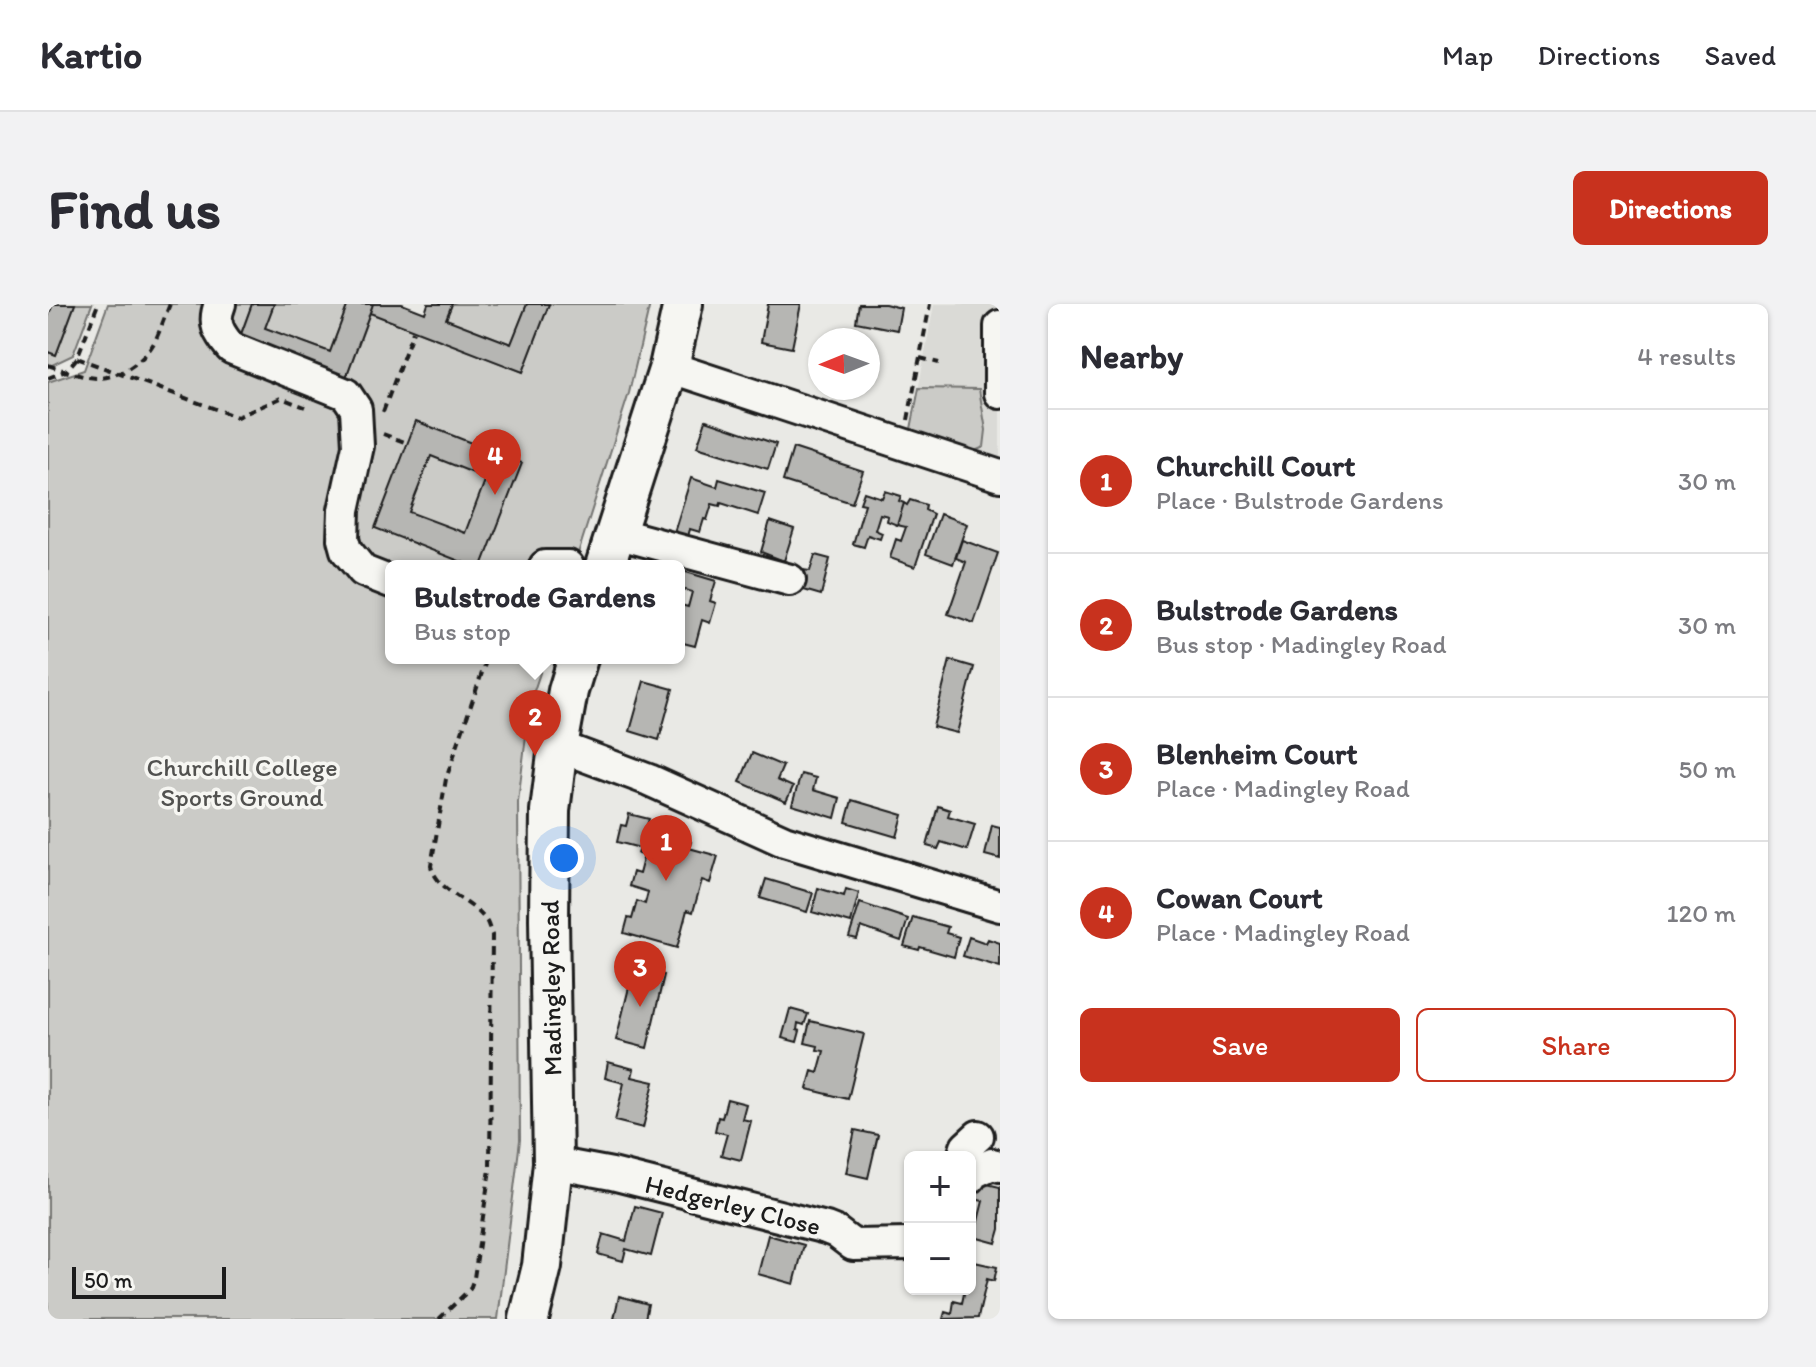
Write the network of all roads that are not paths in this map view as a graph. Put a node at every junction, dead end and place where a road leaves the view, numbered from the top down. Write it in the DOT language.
graph roads {
  1 [pos="220,304"];
  2 [pos="683,304"];
  3 [pos="1000,326"];
  4 [pos="669,367"];
  5 [pos="1000,393"];
  6 [pos="999,473"];
  7 [pos="611,549"];
  8 [pos="675,560"];
  9 [pos="685,562"];
  10 [pos="385,580"];
  11 [pos="790,580"];
  12 [pos="576,664"];
  13 [pos="558,746"];
  14 [pos="1000,906"];
  15 [pos="553,1163"];
  16 [pos="1000,1166"];
  17 [pos="976,1172"];
  18 [pos="904,1244"];
  19 [pos="529,1319"];
  1 -- 10 [label="street"];
  2 -- 4 [label="main road"];
  3 -- 5 [label="street"];
  4 -- 6 [label="street"];
  4 -- 7 [label="main road"];
  7 -- 8 [label="street"];
  9 -- 11 [label="street"];
  12 -- 13 [label="main road, Madingley Road"];
  13 -- 14 [label="street"];
  13 -- 15 [label="main road, Madingley Road"];
  15 -- 18 [label="street, Hedgerley Close"];
  15 -- 19 [label="main road, Madingley Road"];
  16 -- 17 [label="street"];
}
